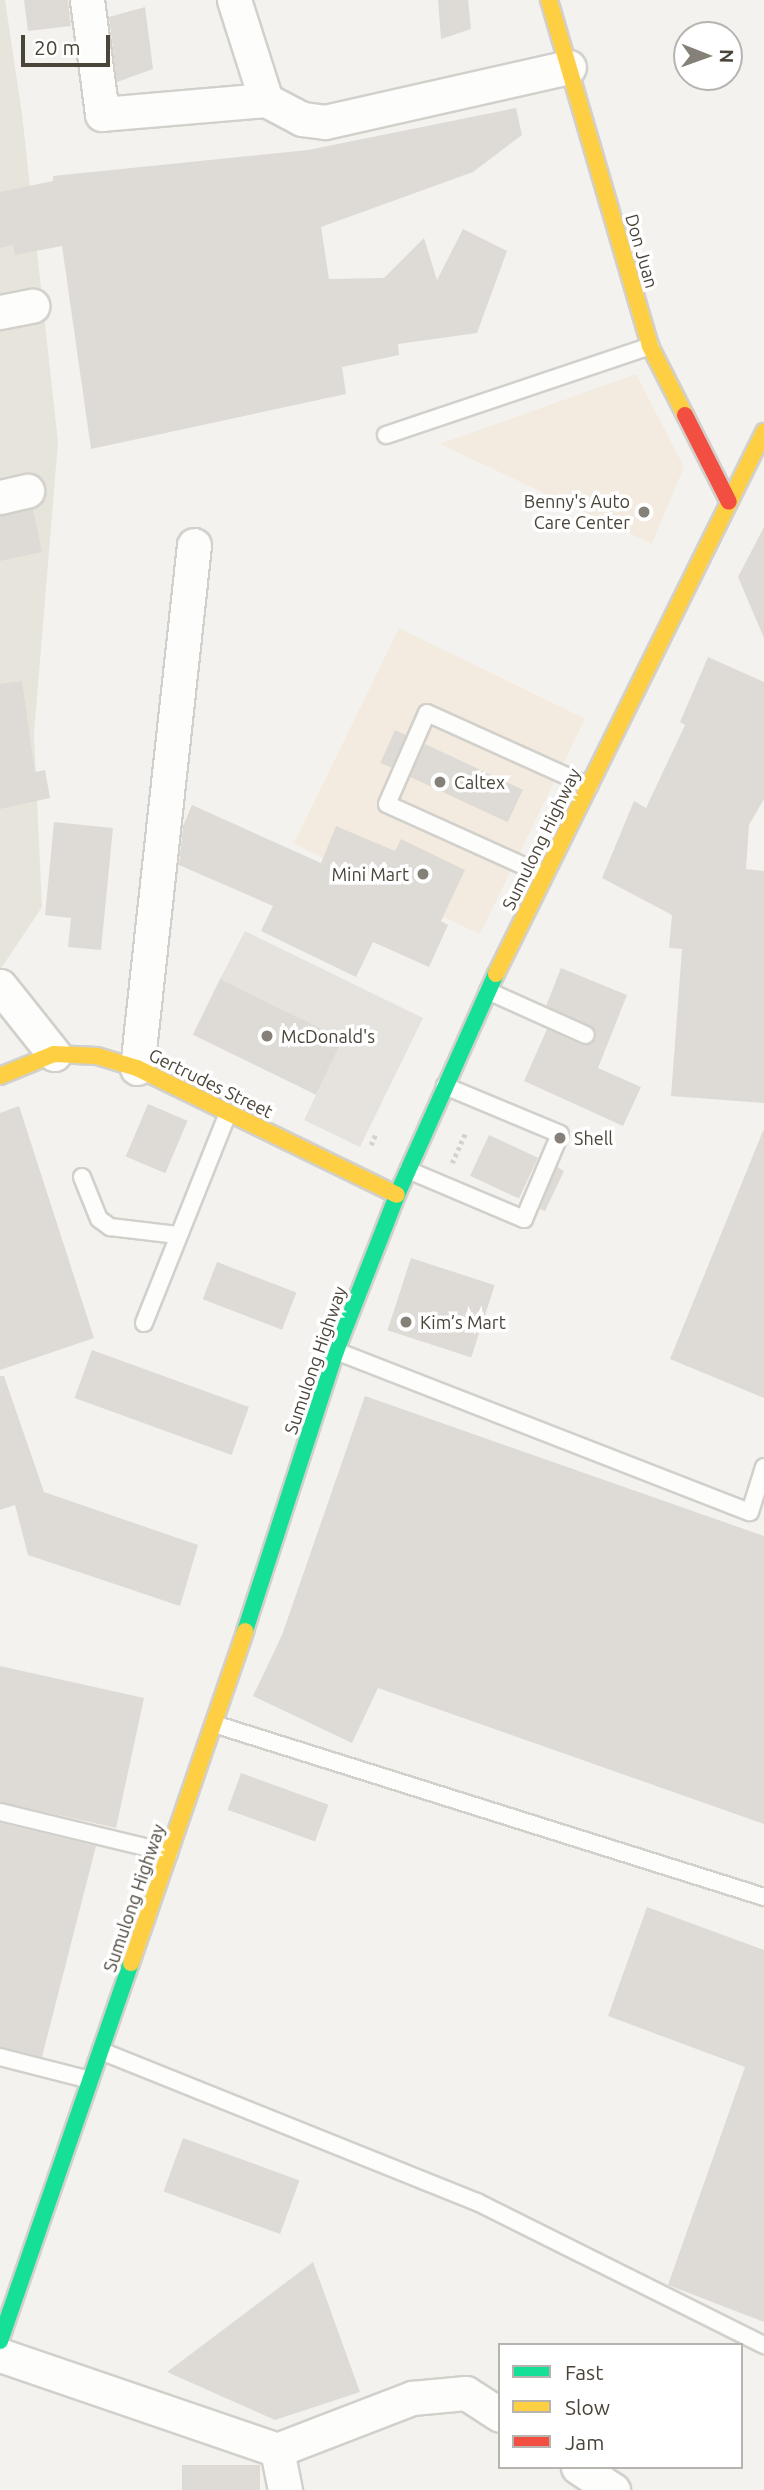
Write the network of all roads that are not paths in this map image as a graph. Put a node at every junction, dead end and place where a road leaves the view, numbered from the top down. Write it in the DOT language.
graph roads {
  1 [pos="86,0"];
  2 [pos="233,0"];
  3 [pos="549,0"];
  4 [pos="569,67"];
  5 [pos="266,100"];
  6 [pos="650,346"];
  7 [pos="764,432"];
  8 [pos="386,435"];
  9 [pos="746,467"];
  10 [pos="764,481"];
  11 [pos="729,502"];
  12 [pos="194,545"];
  13 [pos="589,786"];
  14 [pos="544,875"];
  15 [pos="0,986"];
  16 [pos="488,991"];
  17 [pos="586,1035"];
  18 [pos="54,1054"];
  19 [pos="136,1068"];
  20 [pos="0,1076"];
  21 [pos="445,1086"];
  22 [pos="228,1113"];
  23 [pos="408,1170"];
  24 [pos="82,1177"];
  25 [pos="397,1195"];
  26 [pos="178,1235"];
  27 [pos="144,1323"];
  28 [pos="336,1351"];
  29 [pos="764,1467"];
  30 [pos="214,1724"];
  31 [pos="0,1812"];
  32 [pos="169,1853"];
  33 [pos="764,1897"];
  34 [pos="101,2051"];
  35 [pos="0,2057"];
  36 [pos="90,2080"];
  37 [pos="0,2341"];
  38 [pos="764,2345"];
  39 [pos="0,2355"];
  40 [pos="498,2414"];
  41 [pos="277,2450"];
  42 [pos="581,2469"];
  43 [pos="285,2490"];
  44 [pos="613,2490"];
  1 -- 5 [label="street"];
  2 -- 5 [label="street"];
  3 -- 4 [label="main road, Don Juan"];
  4 -- 5 [label="street"];
  4 -- 6 [label="main road, Don Juan"];
  6 -- 8 [label="lane"];
  6 -- 11 [label="main road, Don Juan"];
  7 -- 9 [label="main road, Sumulong Highway"];
  9 -- 10 [label="lane"];
  9 -- 11 [label="main road, Sumulong Highway"];
  11 -- 13 [label="main road, Sumulong Highway"];
  12 -- 19 [label="street"];
  13 -- 14 [label="main road, Sumulong Highway"];
  13 -- 14 [label="lane"];
  14 -- 16 [label="main road, Sumulong Highway"];
  15 -- 18 [label="street"];
  16 -- 17 [label="lane"];
  16 -- 21 [label="main road, Sumulong Highway"];
  18 -- 19 [label="main road, Gertrudes Street"];
  18 -- 20 [label="main road, Gertrudes Street"];
  19 -- 22 [label="main road, Gertrudes Street"];
  21 -- 23 [label="main road, Sumulong Highway"];
  21 -- 23 [label="lane"];
  22 -- 25 [label="main road, Gertrudes Street"];
  22 -- 26 [label="lane"];
  23 -- 25 [label="main road, Sumulong Highway"];
  24 -- 26 [label="lane"];
  25 -- 28 [label="main road, Sumulong Highway"];
  26 -- 27 [label="lane"];
  28 -- 29 [label="lane"];
  28 -- 30 [label="main road, Sumulong Highway"];
  30 -- 32 [label="main road, Sumulong Highway"];
  30 -- 33 [label="lane"];
  31 -- 32 [label="lane"];
  32 -- 34 [label="main road, Sumulong Highway"];
  34 -- 36 [label="main road, Sumulong Highway"];
  34 -- 38 [label="lane"];
  35 -- 36 [label="lane"];
  36 -- 37 [label="main road, Sumulong Highway"];
  39 -- 41 [label="street"];
  40 -- 41 [label="street"];
  41 -- 43 [label="street"];
  42 -- 44 [label="street"];
}
